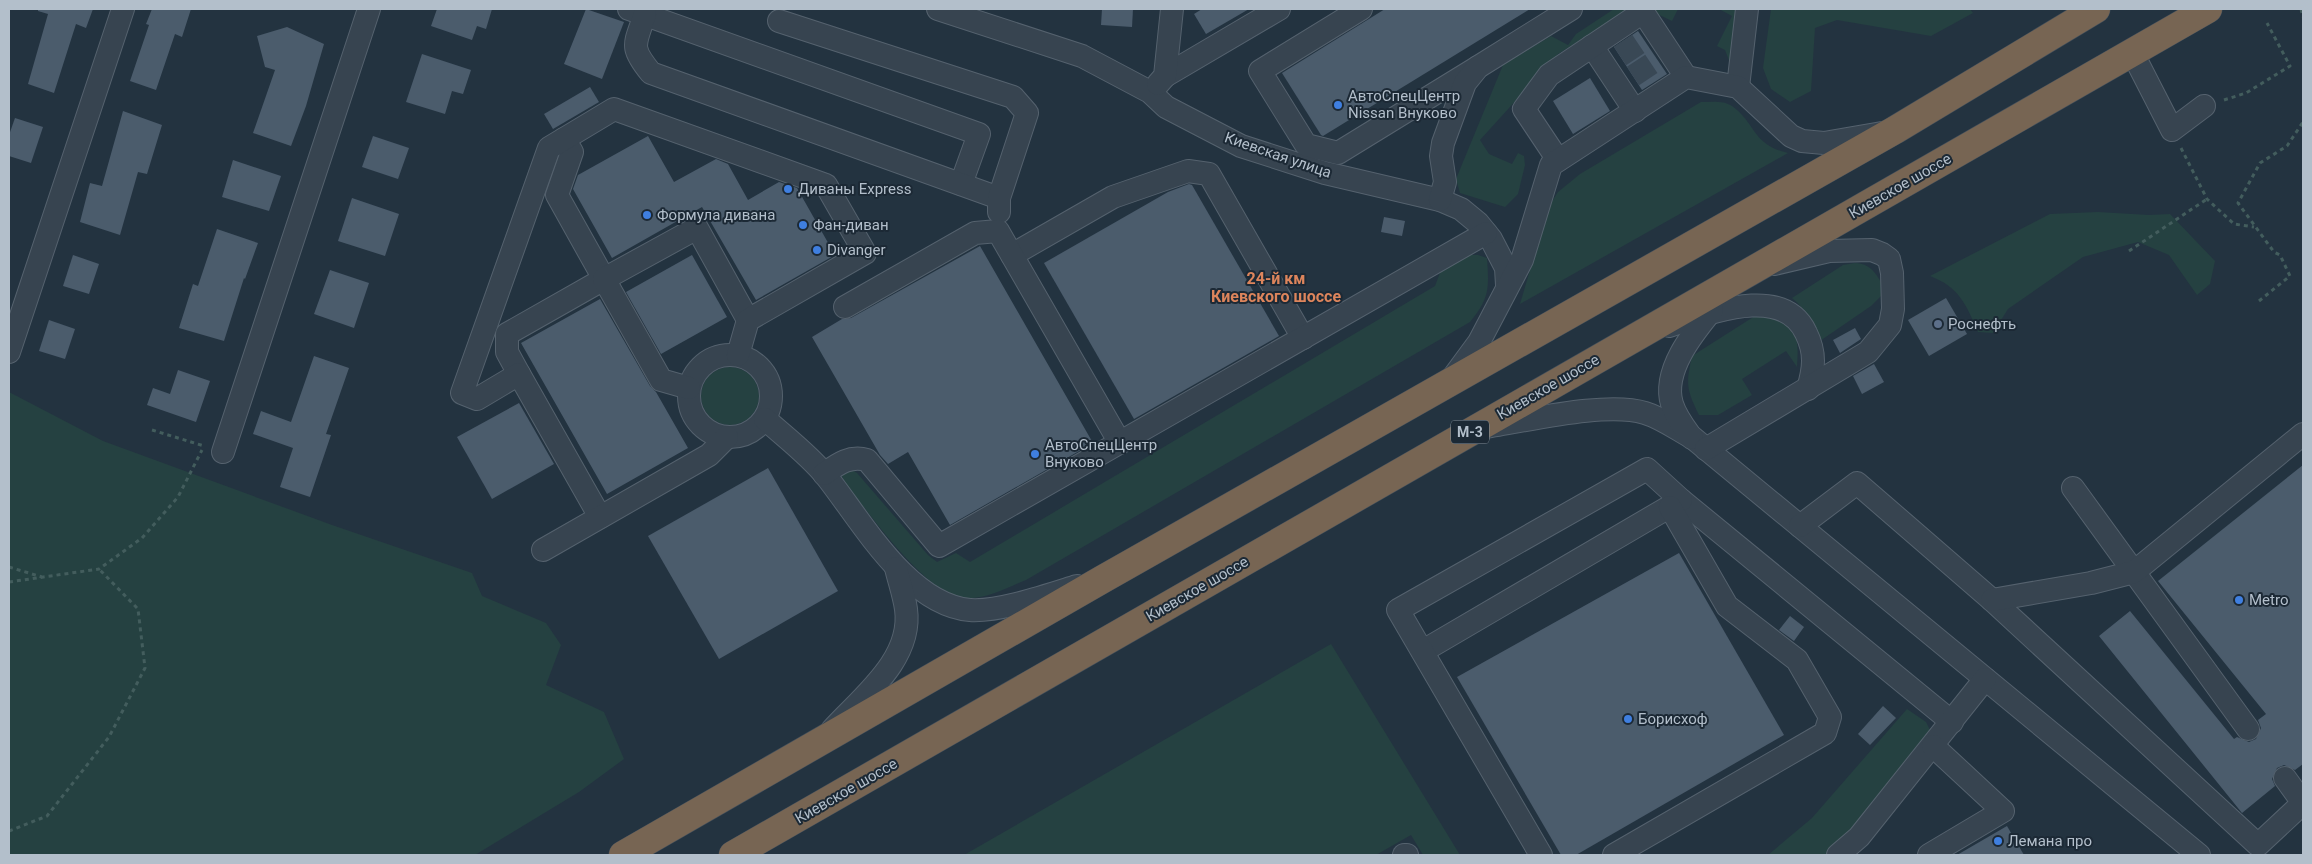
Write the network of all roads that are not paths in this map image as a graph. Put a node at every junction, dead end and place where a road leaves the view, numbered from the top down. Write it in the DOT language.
graph roads {
  1 [pos="123,9"];
  2 [pos="938,9"];
  3 [pos="1172,9"];
  4 [pos="1279,9"];
  5 [pos="1361,9"];
  6 [pos="1571,9"];
  7 [pos="1747,9"];
  8 [pos="2096,9"];
  9 [pos="2208,9"];
  10 [pos="363,10"];
  11 [pos="637,12"];
  12 [pos="779,20"];
  13 [pos="1592,46"];
  14 [pos="2132,52"];
  15 [pos="1478,66"];
  16 [pos="1672,67"];
  17 [pos="1158,84"];
  18 [pos="1738,87"];
  19 [pos="1632,93"];
  20 [pos="2204,106"];
  21 [pos="1895,130"];
  22 [pos="564,139"];
  23 [pos="1558,160"];
  24 [pos="961,184"];
  25 [pos="999,198"];
  26 [pos="1440,200"];
  27 [pos="998,230"];
  28 [pos="1486,233"];
  29 [pos="1012,254"];
  30 [pos="1746,274"];
  31 [pos="604,279"];
  32 [pos="1507,285"];
  33 [pos="845,307"];
  34 [pos="1709,314"];
  35 [pos="748,320"];
  36 [pos="1641,334"];
  37 [pos="1303,338"];
  38 [pos="9,352"];
  39 [pos="738,355"];
  40 [pos="519,374"];
  41 [pos="1447,384"];
  42 [pos="689,388"];
  43 [pos="1808,389"];
  44 [pos="765,418"];
  45 [pos="1476,429"];
  46 [pos="2303,434"];
  47 [pos="727,437"];
  48 [pos="1120,443"];
  49 [pos="1699,443"];
  50 [pos="213,449"];
  51 [pos="824,474"];
  52 [pos="2072,488"];
  53 [pos="1675,503"];
  54 [pos="600,517"];
  55 [pos="1800,526"];
  56 [pos="543,550"];
  57 [pos="896,568"];
  58 [pos="2134,572"];
  59 [pos="1103,579"];
  60 [pos="1992,600"];
  61 [pos="1423,651"];
  62 [pos="1985,679"];
  63 [pos="1952,722"];
  64 [pos="2248,729"];
  65 [pos="823,740"];
  66 [pos="1933,746"];
  67 [pos="2285,778"];
  68 [pos="2303,803"];
  69 [pos="2253,850"];
  70 [pos="622,855"];
  71 [pos="733,855"];
  72 [pos="1541,855"];
  73 [pos="1614,855"];
  74 [pos="1838,855"];
  75 [pos="1929,855"];
  76 [pos="2199,855"];
  1 -- 38 [label="street"];
  2 -- 17 [label="street, Киевская улица"];
  3 -- 17 [label="street"];
  4 -- 17 [label="street"];
  5 -- 15 [label="street"];
  6 -- 15 [label="street"];
  7 -- 18 [label="street"];
  8 -- 21 [label="highway"];
  9 -- 14 [label="highway, Киевское шоссе / М-3"];
  10 -- 50 [label="street"];
  11 -- 24 [label="street"];
  11 -- 24 [label="street"];
  12 -- 25 [label="street"];
  13 -- 16 [label="street"];
  13 -- 19 [label="street"];
  13 -- 23 [label="street"];
  14 -- 20 [label="street"];
  14 -- 30 [label="highway, Киевское шоссе / М-3"];
  15 -- 26 [label="street"];
  16 -- 18 [label="street"];
  16 -- 19 [label="street"];
  17 -- 26 [label="street, Киевская улица"];
  18 -- 21 [label="street"];
  19 -- 23 [label="street"];
  21 -- 41 [label="highway"];
  22 -- 31 [label="street"];
  22 -- 35 [label="street"];
  22 -- 40 [label="street"];
  23 -- 32 [label="street"];
  24 -- 25 [label="street"];
  25 -- 27 [label="street"];
  26 -- 28 [label="street, Киевская улица"];
  27 -- 29 [label="street"];
  27 -- 33 [label="street"];
  28 -- 32 [label="street, Киевская улица"];
  28 -- 37 [label="street"];
  29 -- 37 [label="street"];
  29 -- 48 [label="street"];
  30 -- 34 [label="street"];
  30 -- 36 [label="highway, Киевское шоссе / М-3"];
  30 -- 43 [label="street"];
  31 -- 35 [label="street"];
  31 -- 40 [label="street"];
  31 -- 42 [label="street"];
  32 -- 41 [label="street"];
  34 -- 36 [label="street"];
  34 -- 43 [label="street"];
  34 -- 49 [label="street"];
  35 -- 39 [label="street"];
  36 -- 45 [label="highway, Киевское шоссе / М-3"];
  37 -- 48 [label="street"];
  39 -- 42 [label="street"];
  39 -- 44 [label="street"];
  40 -- 54 [label="street"];
  41 -- 59 [label="highway"];
  42 -- 47 [label="street"];
  43 -- 49 [label="street"];
  44 -- 47 [label="street"];
  44 -- 51 [label="street"];
  45 -- 49 [label="street"];
  45 -- 71 [label="highway, Киевское шоссе / М-3"];
  46 -- 58 [label="street"];
  47 -- 54 [label="street"];
  48 -- 51 [label="street"];
  49 -- 55 [label="street"];
  51 -- 57 [label="street"];
  52 -- 58 [label="street"];
  53 -- 61 [label="street"];
  53 -- 61 [label="street"];
  53 -- 63 [label="street"];
  53 -- 73 [label="street"];
  54 -- 56 [label="street"];
  55 -- 60 [label="street"];
  55 -- 62 [label="street"];
  57 -- 59 [label="street"];
  57 -- 65 [label="street"];
  58 -- 60 [label="street"];
  58 -- 64 [label="street"];
  59 -- 65 [label="highway"];
  60 -- 69 [label="street"];
  61 -- 72 [label="street"];
  62 -- 63 [label="street"];
  62 -- 76 [label="street"];
  63 -- 66 [label="street"];
  65 -- 70 [label="highway"];
  66 -- 74 [label="street"];
  66 -- 75 [label="street"];
  67 -- 68 [label="street"];
  68 -- 69 [label="street"];
}
